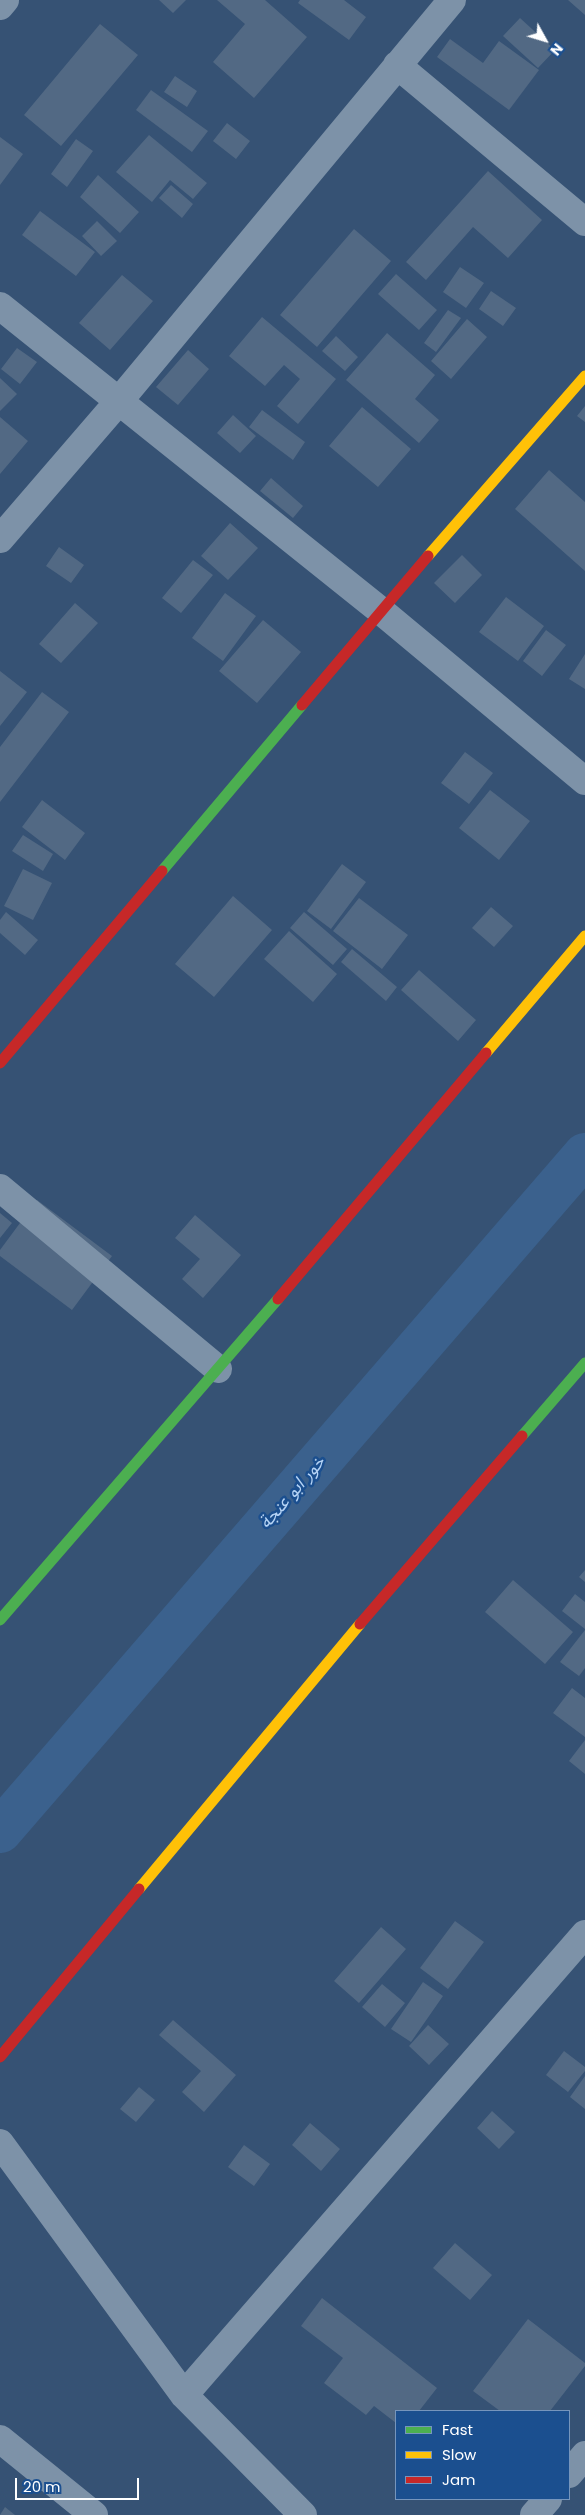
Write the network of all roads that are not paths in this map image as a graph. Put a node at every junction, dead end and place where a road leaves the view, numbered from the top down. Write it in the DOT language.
graph roads {
  1 [pos="6,0"];
  2 [pos="452,0"];
  3 [pos="0,6"];
  4 [pos="397,65"];
  5 [pos="585,222"];
  6 [pos="0,306"];
  7 [pos="585,376"];
  8 [pos="119,401"];
  9 [pos="0,539"];
  10 [pos="381,611"];
  11 [pos="585,781"];
  12 [pos="585,936"];
  13 [pos="0,1063"];
  14 [pos="0,1188"];
  15 [pos="585,1363"];
  16 [pos="218,1369"];
  17 [pos="0,1620"];
  18 [pos="585,1934"];
  19 [pos="0,2056"];
  20 [pos="0,2144"];
  21 [pos="184,2395"];
  22 [pos="3,2447"];
  23 [pos="585,2455"];
  24 [pos="570,2473"];
  25 [pos="547,2500"];
  26 [pos="94,2515"];
  27 [pos="303,2515"];
  28 [pos="534,2515"];
  1 -- 3 [label="street"];
  2 -- 4 [label="street"];
  4 -- 5 [label="street"];
  4 -- 8 [label="street"];
  6 -- 8 [label="street"];
  7 -- 10 [label="street"];
  8 -- 9 [label="street"];
  8 -- 10 [label="street"];
  10 -- 11 [label="street"];
  10 -- 13 [label="street"];
  12 -- 16 [label="street"];
  14 -- 16 [label="street"];
  15 -- 19 [label="street"];
  16 -- 17 [label="street"];
  18 -- 21 [label="street"];
  20 -- 21 [label="street"];
  21 -- 27 [label="street"];
  22 -- 26 [label="street"];
  23 -- 24 [label="street"];
  25 -- 28 [label="street"];
}
